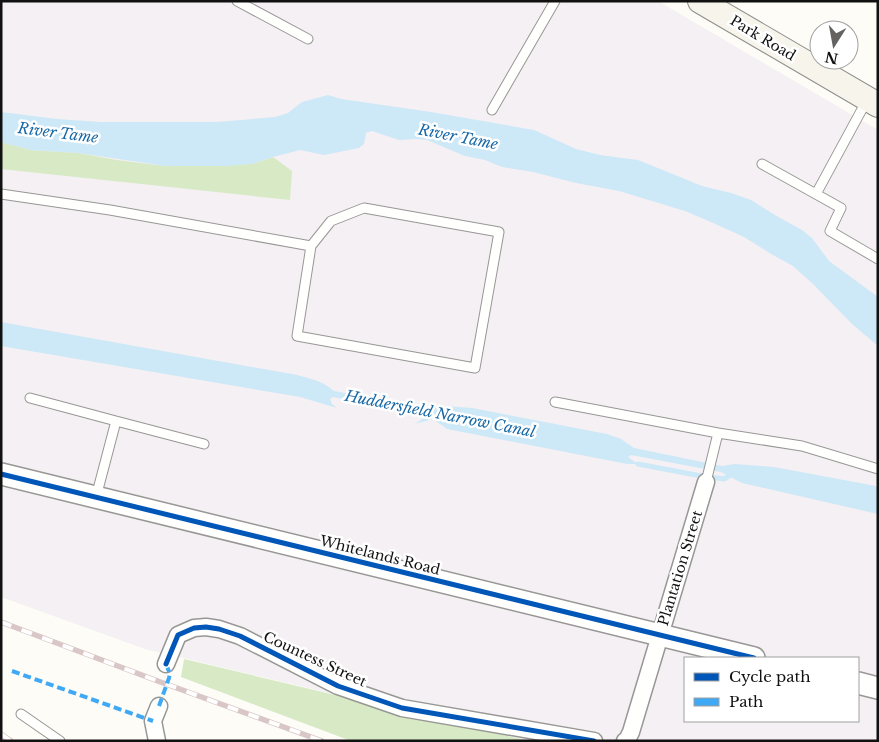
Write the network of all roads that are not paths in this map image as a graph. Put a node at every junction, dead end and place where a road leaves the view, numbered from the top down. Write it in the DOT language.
graph roads {
  1 [pos="237,1"];
  2 [pos="555,1"];
  3 [pos="700,1"];
  4 [pos="308,39"];
  5 [pos="872,102"];
  6 [pos="492,110"];
  7 [pos="762,164"];
  8 [pos="1,194"];
  9 [pos="816,194"];
  10 [pos="310,246"];
  11 [pos="878,259"];
  12 [pos="30,398"];
  13 [pos="555,402"];
  14 [pos="116,420"];
  15 [pos="718,433"];
  16 [pos="204,444"];
  17 [pos="878,469"];
  18 [pos="1,474"];
  19 [pos="706,482"];
  20 [pos="96,497"];
  21 [pos="659,636"];
  22 [pos="750,657"];
  23 [pos="166,664"];
  24 [pos="859,683"];
  25 [pos="878,688"];
  26 [pos="159,706"];
  27 [pos="21,714"];
  28 [pos="626,740"];
  29 [pos="60,741"];
  30 [pos="157,741"];
  31 [pos="594,741"];
  1 -- 4 [label="lane"];
  2 -- 6 [label="lane"];
  3 -- 5 [label="main road, Park Road"];
  5 -- 9 [label="lane"];
  7 -- 9 [label="lane"];
  8 -- 10 [label="lane"];
  9 -- 11 [label="lane"];
  10 -- 10 [label="lane"];
  12 -- 14 [label="lane"];
  13 -- 15 [label="lane"];
  14 -- 16 [label="lane"];
  14 -- 20 [label="lane"];
  15 -- 17 [label="lane"];
  15 -- 19 [label="lane"];
  18 -- 20 [label="street, Whitelands Road"];
  19 -- 21 [label="street, Plantation Street"];
  20 -- 21 [label="street, Whitelands Road"];
  21 -- 22 [label="street, Whitelands Road"];
  21 -- 28 [label="street, Plantation Street"];
  23 -- 31 [label="street, Countess Street"];
  24 -- 25 [label="street"];
  26 -- 30 [label="street"];
  27 -- 29 [label="lane"];
}
